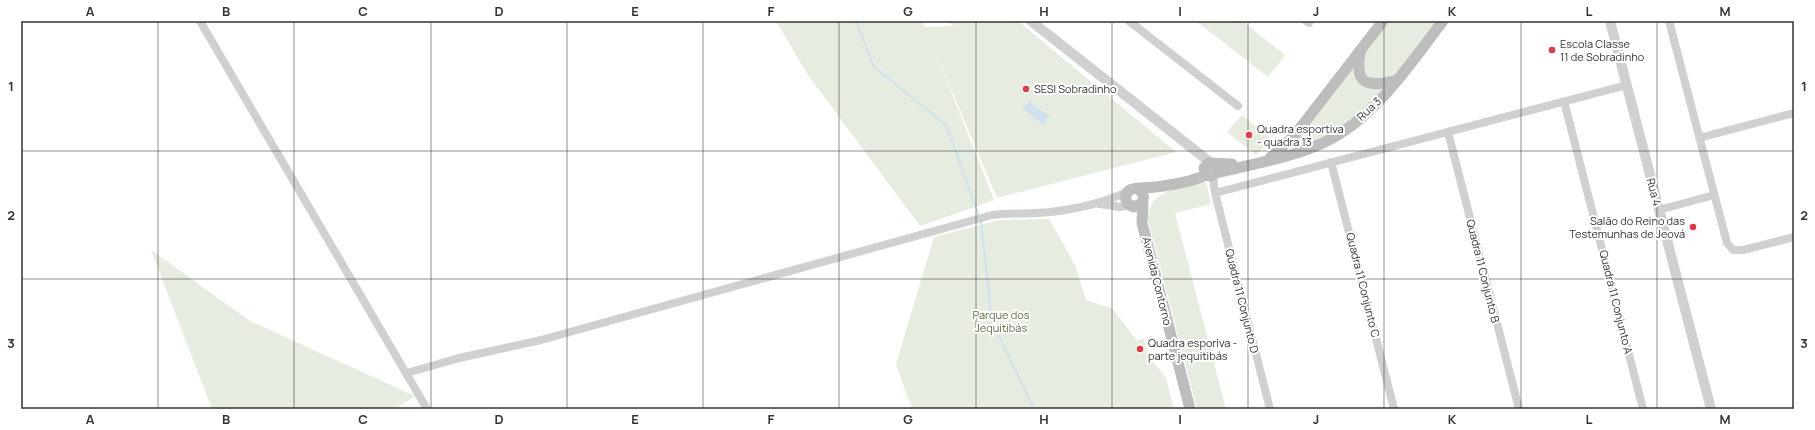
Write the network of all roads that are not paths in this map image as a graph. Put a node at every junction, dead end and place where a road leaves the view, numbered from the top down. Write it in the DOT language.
graph roads {
  1 [pos="200,21"];
  2 [pos="1031,21"];
  3 [pos="1129,21"];
  4 [pos="1383,21"];
  5 [pos="1443,21"];
  6 [pos="1610,21"];
  7 [pos="1669,21"];
  8 [pos="1360,50"];
  9 [pos="1398,80"];
  10 [pos="1627,85"];
  11 [pos="1564,101"];
  12 [pos="1238,106"];
  13 [pos="1794,113"];
  14 [pos="1448,132"];
  15 [pos="1294,136"];
  16 [pos="1699,138"];
  17 [pos="1304,149"];
  18 [pos="1268,160"];
  19 [pos="1331,162"];
  20 [pos="1210,169"];
  21 [pos="1157,187"];
  22 [pos="1129,192"];
  23 [pos="1215,193"];
  24 [pos="1714,195"];
  25 [pos="1144,200"];
  26 [pos="1099,204"];
  27 [pos="1129,206"];
  28 [pos="1659,210"];
  29 [pos="1142,223"];
  30 [pos="1794,237"];
  31 [pos="407,373"];
  32 [pos="427,409"];
  33 [pos="1190,409"];
  34 [pos="1270,409"];
  35 [pos="1394,409"];
  36 [pos="1519,409"];
  37 [pos="1644,409"];
  38 [pos="1710,409"];
  1 -- 31 [label="street"];
  2 -- 20 [label="street"];
  3 -- 12 [label="street"];
  4 -- 8 [label="main road"];
  5 -- 9 [label="main road, Rua 3"];
  6 -- 10 [label="street, Rua 4"];
  7 -- 16 [label="street"];
  8 -- 9 [label="main road"];
  8 -- 15 [label="main road"];
  9 -- 17 [label="main road, Rua 3"];
  10 -- 11 [label="street"];
  10 -- 28 [label="street, Rua 4"];
  11 -- 14 [label="street"];
  11 -- 37 [label="street, Quadra 11 Conjunto A"];
  13 -- 16 [label="street"];
  14 -- 19 [label="street"];
  14 -- 36 [label="street, Quadra 11 Conjunto B"];
  15 -- 17 [label="main road"];
  15 -- 18 [label="main road"];
  16 -- 24 [label="street"];
  17 -- 18 [label="main road, Rua 3"];
  18 -- 20 [label="main road, Rua 3"];
  19 -- 23 [label="street"];
  19 -- 35 [label="street, Quadra 11 Conjunto C"];
  20 -- 21 [label="main road"];
  20 -- 23 [label="street, Quadra 11 Conjunto D"];
  21 -- 22 [label="main road"];
  21 -- 25 [label="main road"];
  22 -- 25 [label="main road"];
  22 -- 26 [label="street"];
  22 -- 27 [label="main road"];
  23 -- 34 [label="street, Quadra 11 Conjunto D"];
  24 -- 28 [label="street"];
  24 -- 30 [label="street"];
  25 -- 27 [label="main road"];
  25 -- 29 [label="main road, Avenida Contorno"];
  26 -- 27 [label="street"];
  26 -- 31 [label="street"];
  27 -- 29 [label="main road, Avenida Contorno"];
  28 -- 38 [label="street, Rua 4"];
  29 -- 33 [label="main road, Avenida Contorno"];
  31 -- 32 [label="street"];
}
